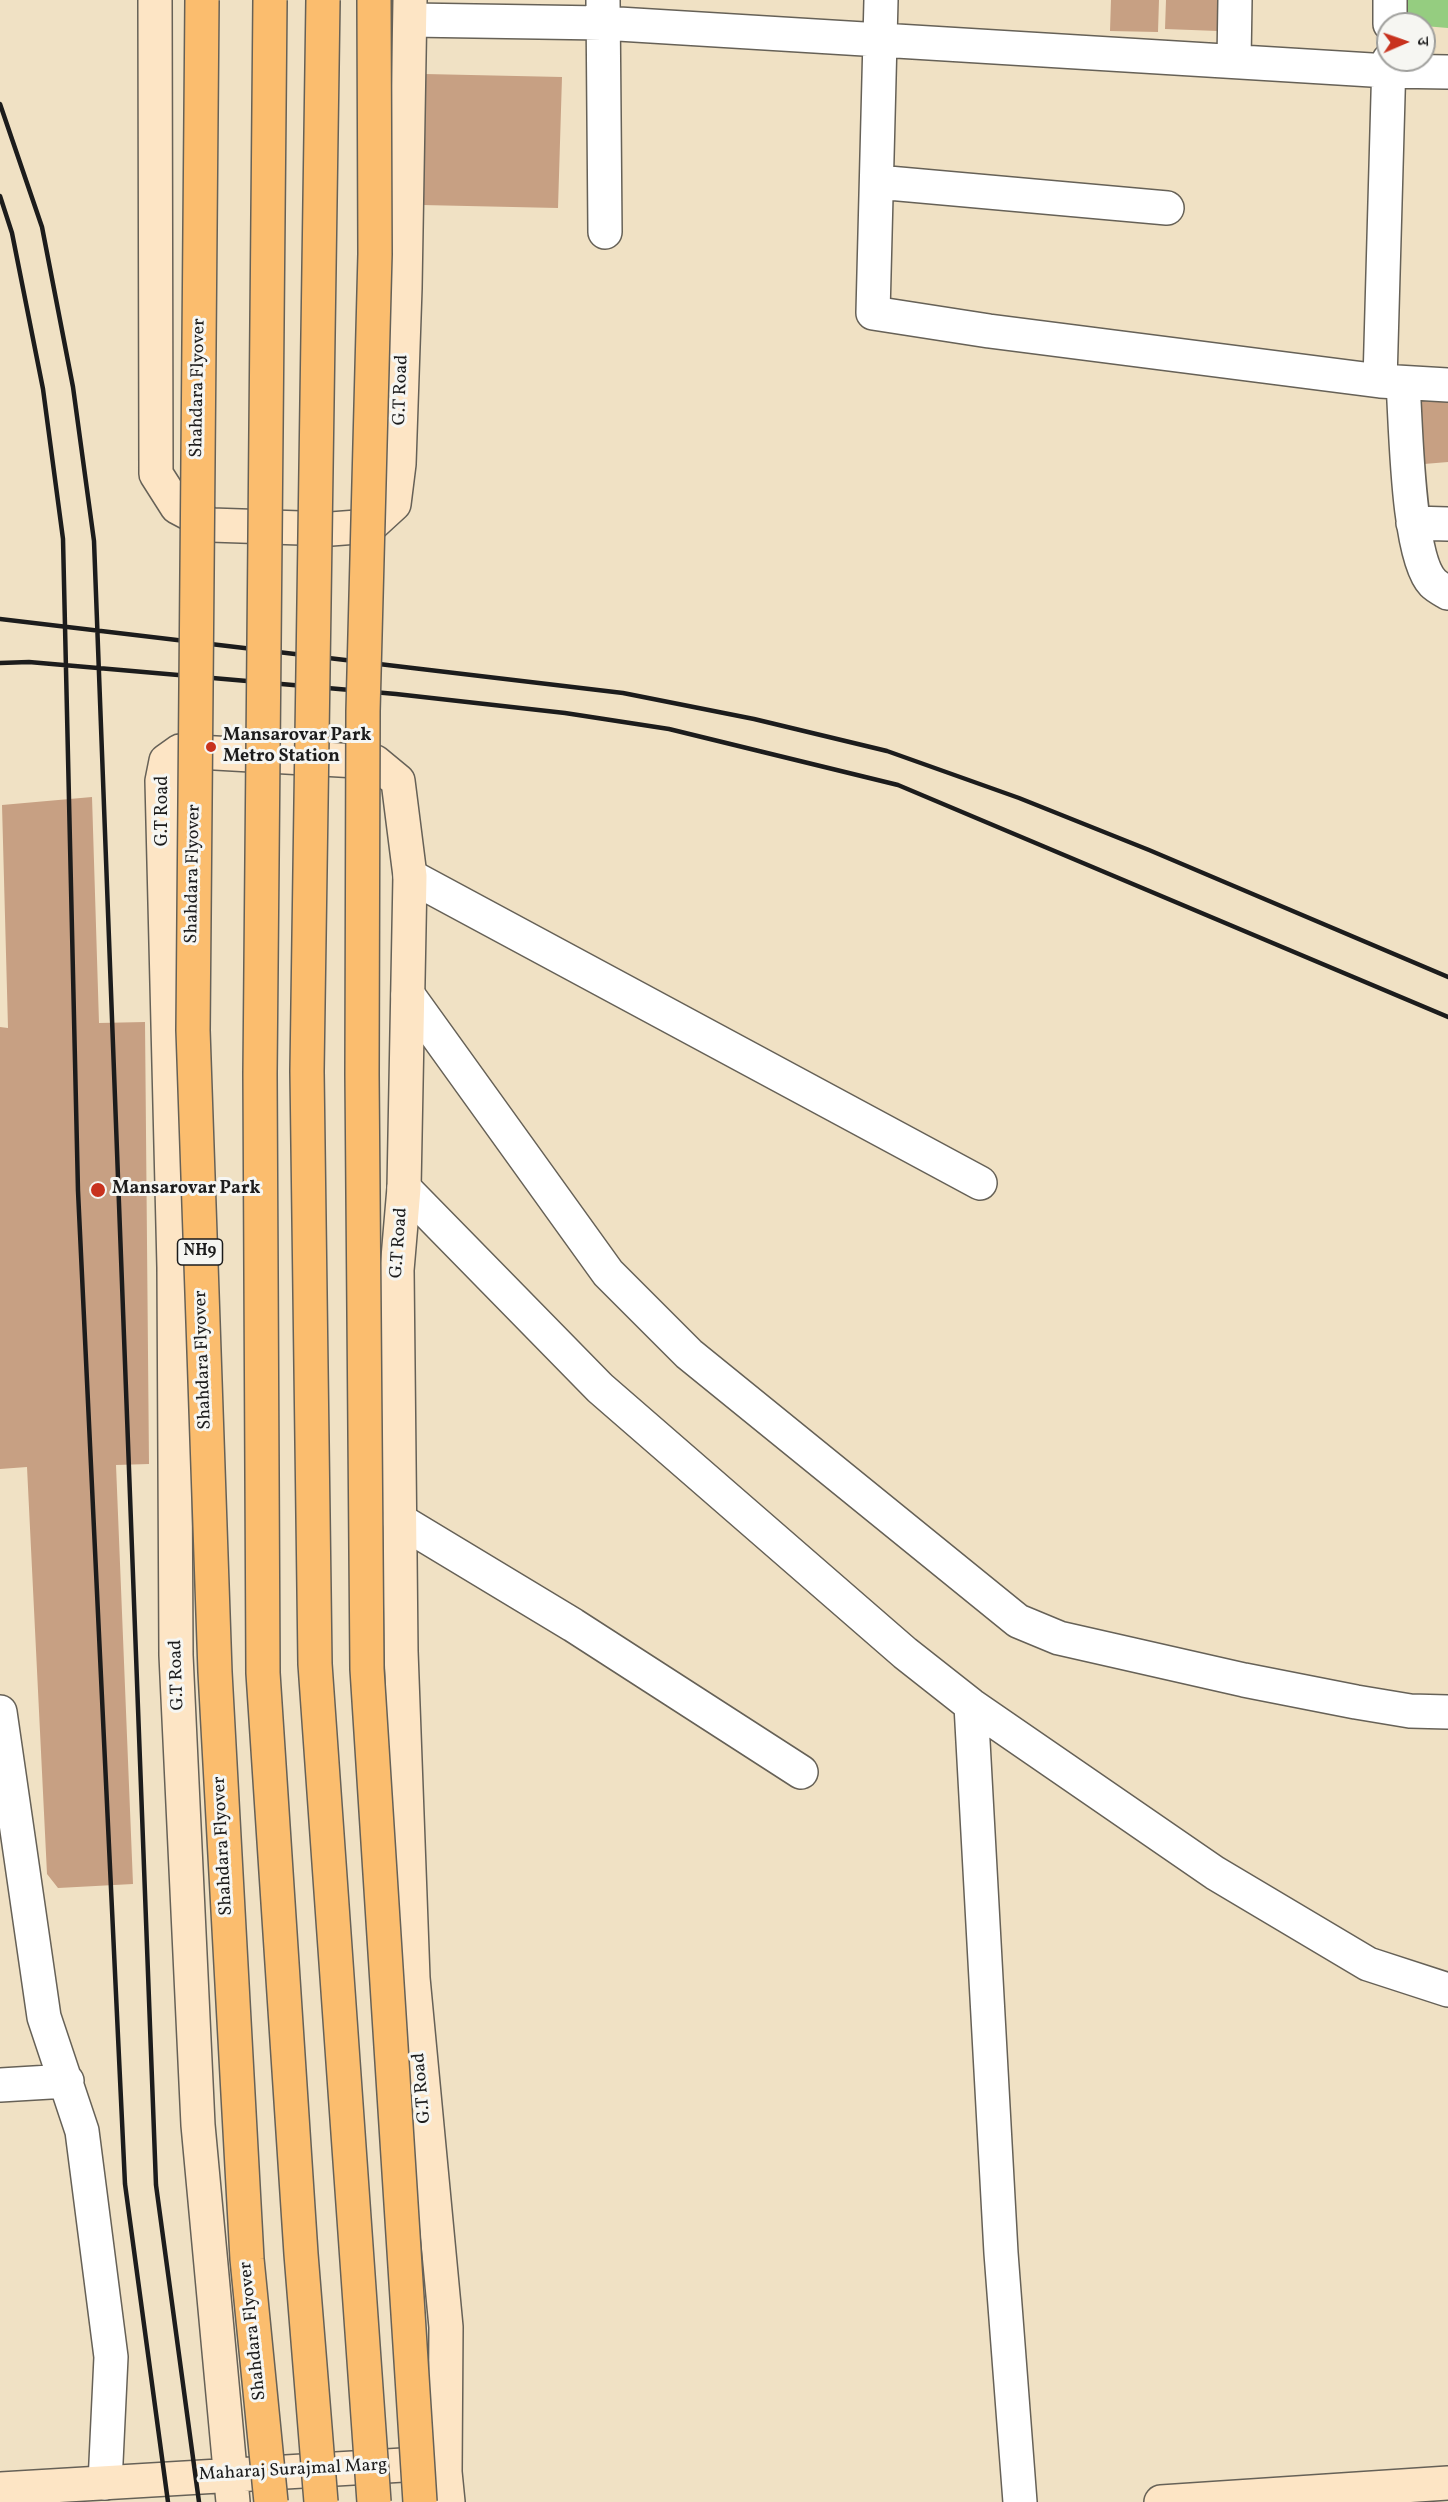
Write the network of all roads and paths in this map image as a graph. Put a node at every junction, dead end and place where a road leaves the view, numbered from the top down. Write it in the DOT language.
graph roads {
  1 [pos="154,0"];
  2 [pos="202,0"];
  3 [pos="270,0"];
  4 [pos="323,0"];
  5 [pos="375,0"];
  6 [pos="881,0"];
  7 [pos="1235,0"];
  8 [pos="411,10"];
  9 [pos="602,12"];
  10 [pos="882,40"];
  11 [pos="1234,61"];
  12 [pos="1376,66"];
  13 [pos="1389,72"];
  14 [pos="877,182"];
  15 [pos="1167,208"];
  16 [pos="605,232"];
  17 [pos="1392,382"];
  18 [pos="1448,385"];
  19 [pos="1413,523"];
  20 [pos="1448,524"];
  21 [pos="1448,593"];
  22 [pos="410,876"];
  23 [pos="408,995"];
  24 [pos="980,1183"];
  25 [pos="404,1188"];
  26 [pos="399,1520"];
  27 [pos="970,1706"];
  28 [pos="0,1712"];
  29 [pos="1448,1713"];
  30 [pos="801,1772"];
  31 [pos="1448,1990"];
  32 [pos="67,2082"];
  33 [pos="0,2085"];
  34 [pos="1448,2482"];
  35 [pos="105,2483"];
  36 [pos="447,2487"];
  37 [pos="0,2489"];
  38 [pos="231,2489"];
  39 [pos="271,2502"];
  40 [pos="321,2502"];
  41 [pos="374,2502"];
  42 [pos="420,2502"];
  43 [pos="464,2502"];
  44 [pos="1020,2502"];
  45 [pos="1161,2502"];
  1 -- 8 [label="main road, G.T Road"];
  2 -- 39 [label="main road, Shahdara Flyover / NH9, bridge"];
  3 -- 40 [label="main road, bridge"];
  4 -- 41 [label="main road, bridge"];
  5 -- 42 [label="main road, bridge"];
  6 -- 10 [label="street"];
  7 -- 11 [label="street"];
  8 -- 9 [label="street"];
  9 -- 10 [label="street"];
  9 -- 16 [label="street"];
  10 -- 11 [label="street"];
  10 -- 14 [label="street"];
  11 -- 12 [label="street"];
  13 -- 17 [label="street"];
  14 -- 15 [label="street"];
  14 -- 17 [label="street"];
  17 -- 18 [label="street"];
  17 -- 19 [label="street"];
  19 -- 20 [label="street"];
  19 -- 21 [label="street"];
  22 -- 23 [label="main road, G.T Road"];
  22 -- 24 [label="street"];
  22 -- 38 [label="main road, G.T Road"];
  23 -- 25 [label="main road, G.T Road"];
  23 -- 29 [label="street"];
  25 -- 26 [label="main road, G.T Road"];
  25 -- 27 [label="street"];
  26 -- 30 [label="street"];
  26 -- 36 [label="main road, G.T Road"];
  27 -- 31 [label="street"];
  27 -- 44 [label="street"];
  28 -- 32 [label="street"];
  32 -- 33 [label="street"];
  32 -- 35 [label="street"];
  34 -- 45 [label="main road"];
  35 -- 37 [label="main road, Maharaj Surajmal Marg"];
  35 -- 38 [label="main road, Maharaj Surajmal Marg"];
  36 -- 38 [label="main road, Maharaj Surajmal Marg"];
  36 -- 43 [label="main road"];
}
